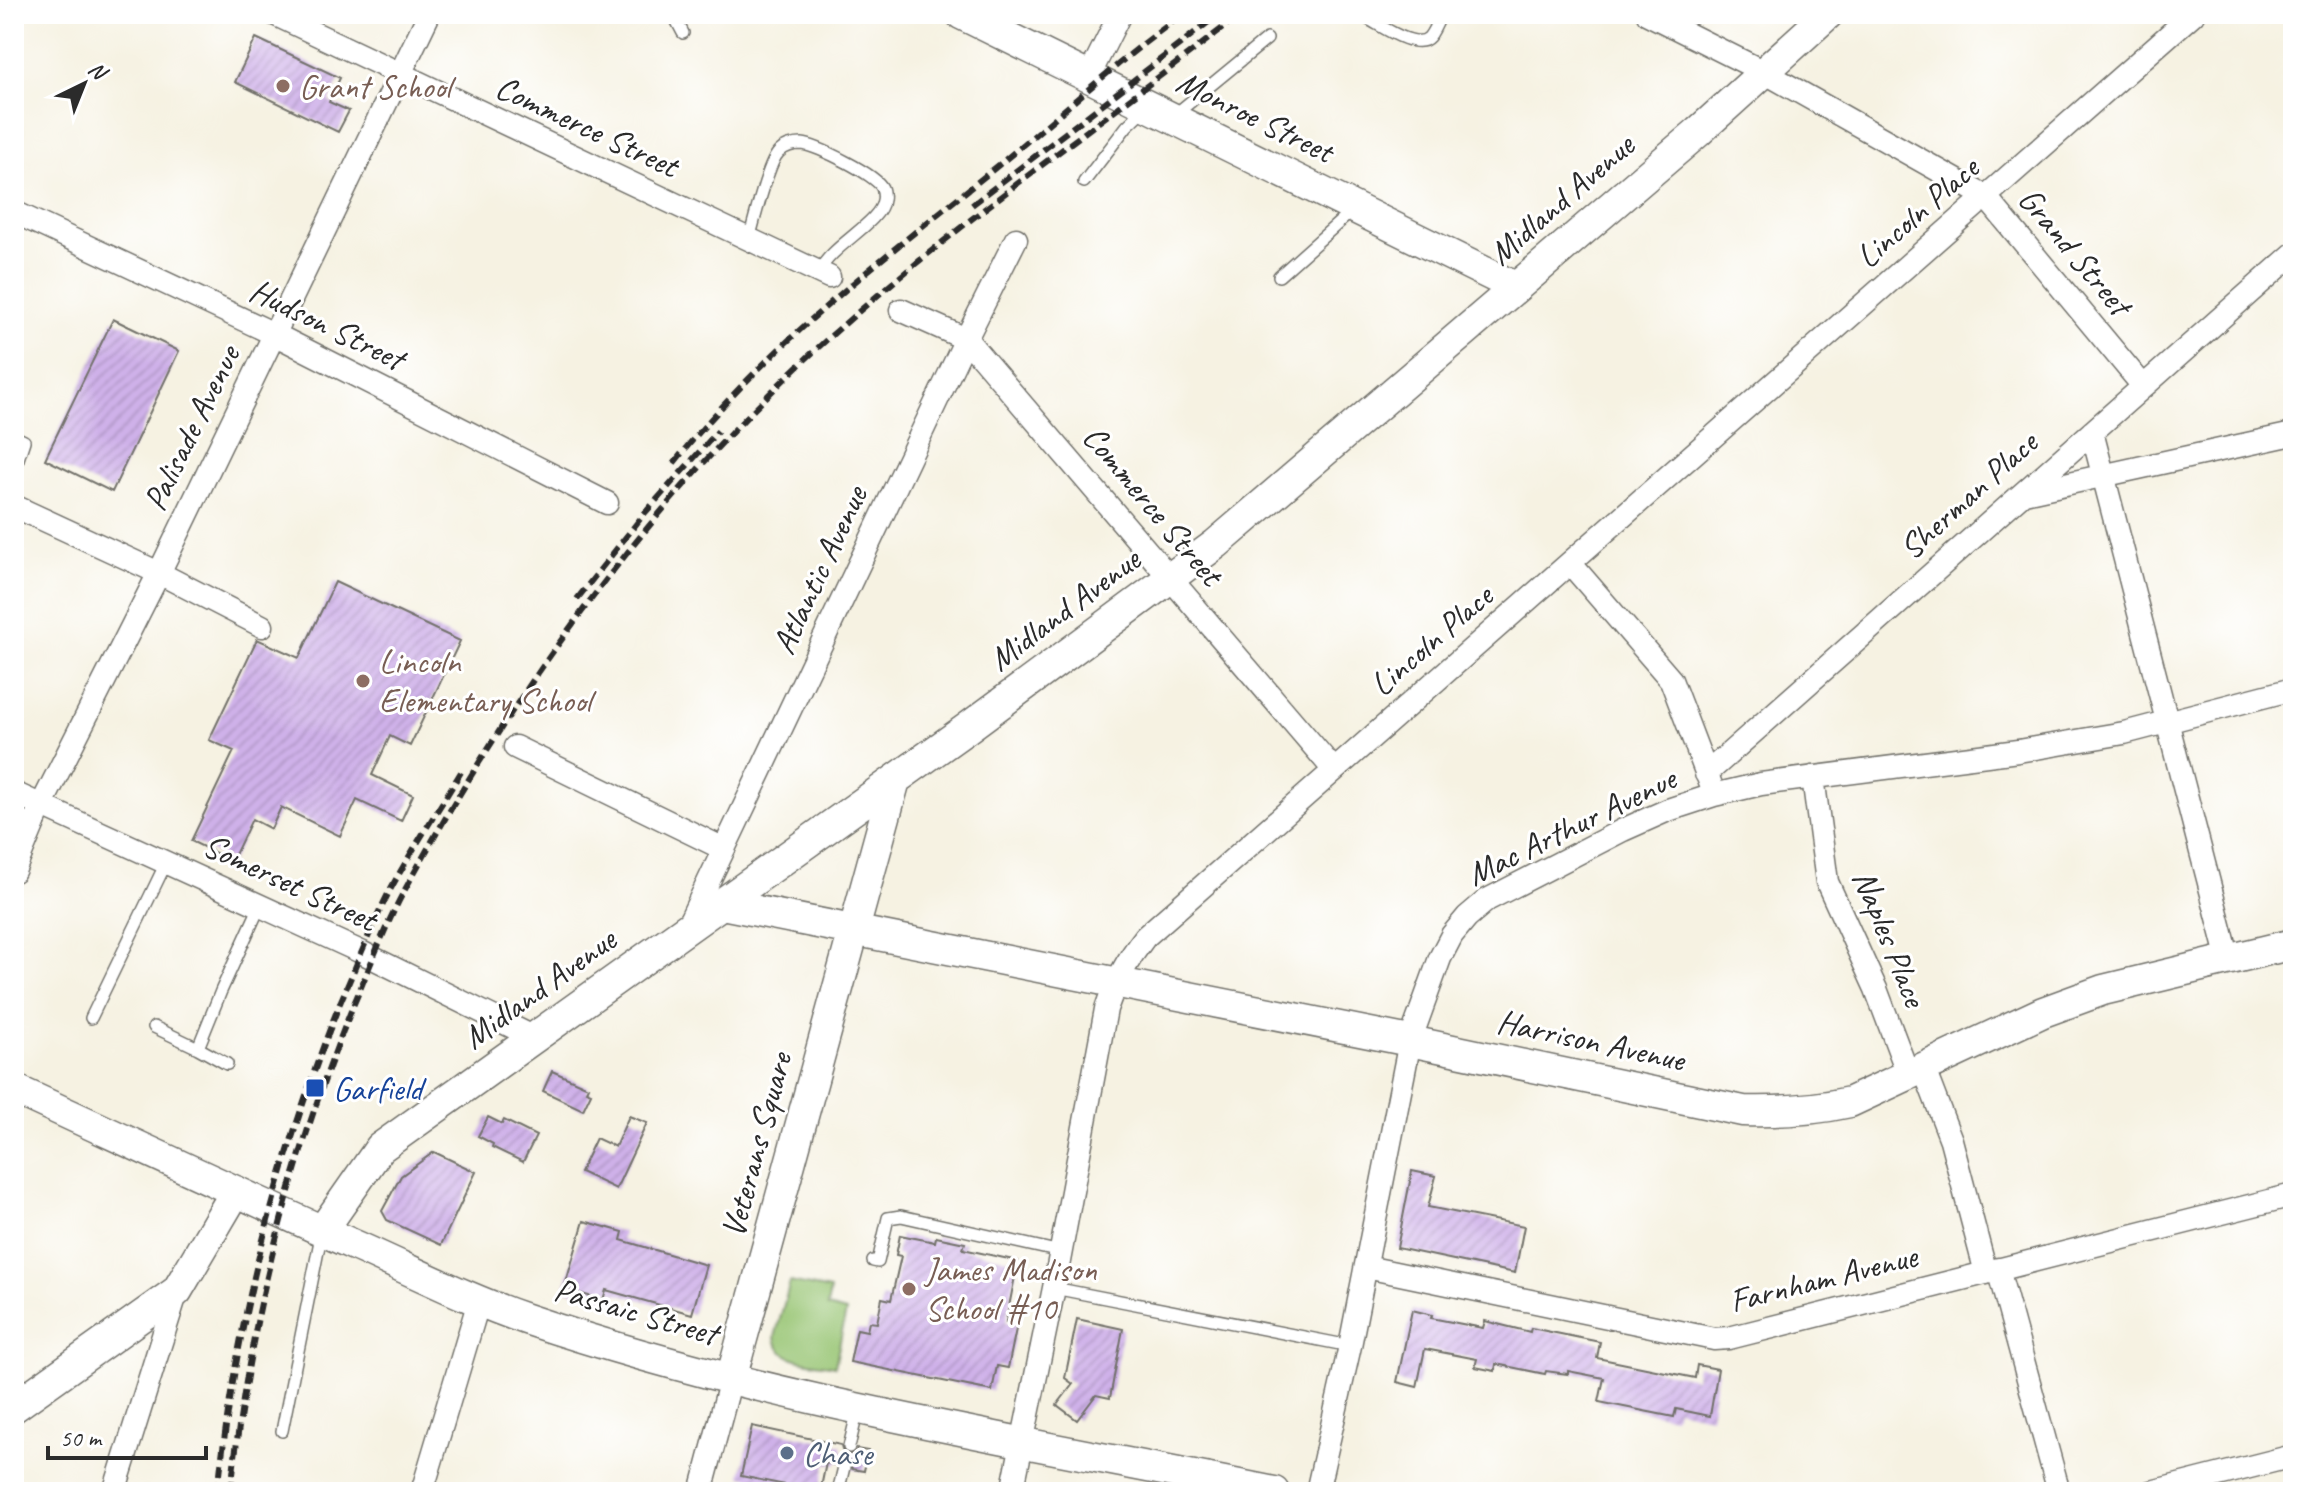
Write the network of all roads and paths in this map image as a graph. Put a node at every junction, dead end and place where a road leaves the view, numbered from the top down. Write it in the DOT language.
graph roads {
  1 [pos="274,14"];
  2 [pos="429,14"];
  3 [pos="673,14"];
  4 [pos="961,14"];
  5 [pos="1120,14"];
  6 [pos="1367,14"];
  7 [pos="1441,14"];
  8 [pos="1648,14"];
  9 [pos="1828,14"];
  10 [pos="2193,14"];
  11 [pos="683,33"];
  12 [pos="1267,39"];
  13 [pos="1764,72"];
  14 [pos="399,75"];
  15 [pos="1089,76"];
  16 [pos="1160,111"];
  17 [pos="1084,182"];
  18 [pos="1986,197"];
  19 [pos="1355,208"];
  20 [pos="14,212"];
  21 [pos="749,239"];
  22 [pos="1016,239"];
  23 [pos="2293,254"];
  24 [pos="824,275"];
  25 [pos="1279,276"];
  26 [pos="1515,287"];
  27 [pos="901,310"];
  28 [pos="274,334"];
  29 [pos="966,339"];
  30 [pos="2143,386"];
  31 [pos="2092,432"];
  32 [pos="2293,434"];
  33 [pos="14,436"];
  34 [pos="14,471"];
  35 [pos="2103,476"];
  36 [pos="2021,494"];
  37 [pos="607,503"];
  38 [pos="14,506"];
  39 [pos="1570,563"];
  40 [pos="159,573"];
  41 [pos="1170,578"];
  42 [pos="262,626"];
  43 [pos="2293,689"];
  44 [pos="2167,722"];
  45 [pos="515,747"];
  46 [pos="1334,770"];
  47 [pos="1813,777"];
  48 [pos="895,780"];
  49 [pos="1710,784"];
  50 [pos="14,793"];
  51 [pos="41,806"];
  52 [pos="724,849"];
  53 [pos="166,863"];
  54 [pos="14,871"];
  55 [pos="722,904"];
  56 [pos="260,906"];
  57 [pos="685,930"];
  58 [pos="855,931"];
  59 [pos="2293,944"];
  60 [pos="2229,960"];
  61 [pos="1115,983"];
  62 [pos="91,1018"];
  63 [pos="154,1027"];
  64 [pos="535,1038"];
  65 [pos="1410,1041"];
  66 [pos="198,1048"];
  67 [pos="227,1064"];
  68 [pos="1915,1071"];
  69 [pos="14,1089"];
  70 [pos="236,1191"];
  71 [pos="2293,1195"];
  72 [pos="322,1231"];
  73 [pos="1061,1252"];
  74 [pos="873,1261"];
  75 [pos="1366,1267"];
  76 [pos="1992,1271"];
  77 [pos="1054,1288"];
  78 [pos="177,1291"];
  79 [pos="479,1301"];
  80 [pos="1350,1346"];
  81 [pos="731,1379"];
  82 [pos="14,1407"];
  83 [pos="858,1407"];
  84 [pos="282,1431"];
  85 [pos="1023,1441"];
  86 [pos="849,1447"];
  87 [pos="2293,1456"];
  88 [pos="844,1467"];
  89 [pos="2209,1485"];
  90 [pos="114,1492"];
  91 [pos="422,1492"];
  92 [pos="701,1492"];
  93 [pos="838,1492"];
  94 [pos="1012,1492"];
  95 [pos="1274,1492"];
  96 [pos="1317,1492"];
  97 [pos="2059,1492"];
  98 [pos="2151,1492"];
  1 -- 14 [label="street, Commerce Street"];
  2 -- 14 [label="street, Palisade Avenue"];
  3 -- 11 [label="lane"];
  4 -- 15 [label="street, Monroe Street"];
  5 -- 15 [label="street"];
  6 -- 7 [label="lane"];
  8 -- 13 [label="street, Grand Street"];
  9 -- 13 [label="street, Midland Avenue"];
  10 -- 18 [label="street, Lincoln Place"];
  12 -- 16 [label="lane"];
  13 -- 18 [label="street, Grand Street"];
  13 -- 26 [label="street, Midland Avenue"];
  14 -- 21 [label="street, Commerce Street"];
  14 -- 28 [label="street, Palisade Avenue"];
  15 -- 16 [label="street, Monroe Street"];
  16 -- 17 [label="lane"];
  16 -- 19 [label="street, Monroe Street"];
  18 -- 30 [label="street, Grand Street"];
  18 -- 39 [label="street, Lincoln Place"];
  19 -- 25 [label="lane"];
  19 -- 26 [label="street, Monroe Street"];
  20 -- 28 [label="street, Hudson Street"];
  21 -- 24 [label="street, Commerce Street"];
  21 -- 24 [label="lane"];
  22 -- 29 [label="street, Atlantic Avenue"];
  23 -- 30 [label="street, Sherman Place"];
  26 -- 41 [label="street, Midland Avenue"];
  27 -- 29 [label="street, Commerce Street"];
  28 -- 37 [label="street, Hudson Street"];
  28 -- 40 [label="street, Palisade Avenue"];
  29 -- 41 [label="street, Commerce Street"];
  29 -- 52 [label="street, Atlantic Avenue"];
  30 -- 31 [label="street, Sherman Place"];
  31 -- 35 [label="street"];
  31 -- 36 [label="street, Sherman Place"];
  32 -- 35 [label="street"];
  33 -- 34 [label="lane"];
  35 -- 36 [label="street"];
  35 -- 44 [label="street"];
  36 -- 49 [label="street, Sherman Place"];
  38 -- 40 [label="street"];
  39 -- 46 [label="street, Lincoln Place"];
  39 -- 49 [label="street"];
  40 -- 42 [label="street"];
  40 -- 51 [label="street, Palisade Avenue"];
  41 -- 46 [label="street, Commerce Street"];
  41 -- 48 [label="street, Midland Avenue"];
  43 -- 44 [label="street, Mac Arthur Avenue"];
  44 -- 47 [label="street, Mac Arthur Avenue"];
  44 -- 60 [label="street"];
  45 -- 52 [label="street"];
  46 -- 61 [label="street, Lincoln Place"];
  47 -- 49 [label="street, Mac Arthur Avenue"];
  47 -- 68 [label="street, Naples Place"];
  48 -- 55 [label="street, Midland Avenue"];
  48 -- 58 [label="street, Veterans Square"];
  49 -- 65 [label="street, Mac Arthur Avenue"];
  50 -- 51 [label="street, Somerset Street"];
  51 -- 53 [label="street, Somerset Street"];
  51 -- 54 [label="street, Palisade Avenue"];
  52 -- 57 [label="street, Atlantic Avenue"];
  53 -- 56 [label="street, Somerset Street"];
  53 -- 62 [label="lane"];
  55 -- 57 [label="street, Midland Avenue"];
  55 -- 58 [label="street"];
  56 -- 64 [label="street, Somerset Street"];
  56 -- 66 [label="lane"];
  57 -- 64 [label="street, Midland Avenue"];
  58 -- 61 [label="street, Harrison Avenue"];
  58 -- 81 [label="street, Veterans Square"];
  59 -- 60 [label="street, Harrison Avenue"];
  60 -- 68 [label="street, Harrison Avenue"];
  61 -- 65 [label="street, Harrison Avenue"];
  61 -- 73 [label="street, Lincoln Place"];
  63 -- 66 [label="lane"];
  64 -- 72 [label="street, Midland Avenue"];
  65 -- 68 [label="street, Harrison Avenue"];
  65 -- 75 [label="street, Mac Arthur Avenue"];
  66 -- 67 [label="lane"];
  68 -- 76 [label="street, Naples Place"];
  69 -- 70 [label="street, Passaic Street"];
  70 -- 72 [label="street, Passaic Street"];
  70 -- 78 [label="street"];
  71 -- 76 [label="street, Farnham Avenue"];
  72 -- 79 [label="street, Passaic Street"];
  72 -- 84 [label="lane"];
  73 -- 74 [label="lane"];
  73 -- 77 [label="street, Lincoln Place"];
  75 -- 76 [label="street, Farnham Avenue"];
  75 -- 80 [label="street, Mac Arthur Avenue"];
  76 -- 97 [label="street, Naples Place"];
  77 -- 80 [label="lane"];
  77 -- 85 [label="street, Lincoln Place"];
  78 -- 82 [label="street"];
  78 -- 90 [label="street"];
  79 -- 81 [label="street, Passaic Street"];
  79 -- 91 [label="street"];
  80 -- 96 [label="street, Mac Arthur Avenue"];
  81 -- 83 [label="street, Passaic Street"];
  81 -- 92 [label="street"];
  83 -- 85 [label="street, Passaic Street"];
  83 -- 86 [label="lane"];
  85 -- 94 [label="street, Lincoln Place"];
  85 -- 95 [label="street, Passaic Street"];
  87 -- 89 [label="street"];
  88 -- 93 [label="lane"];
  89 -- 98 [label="street"];
}
